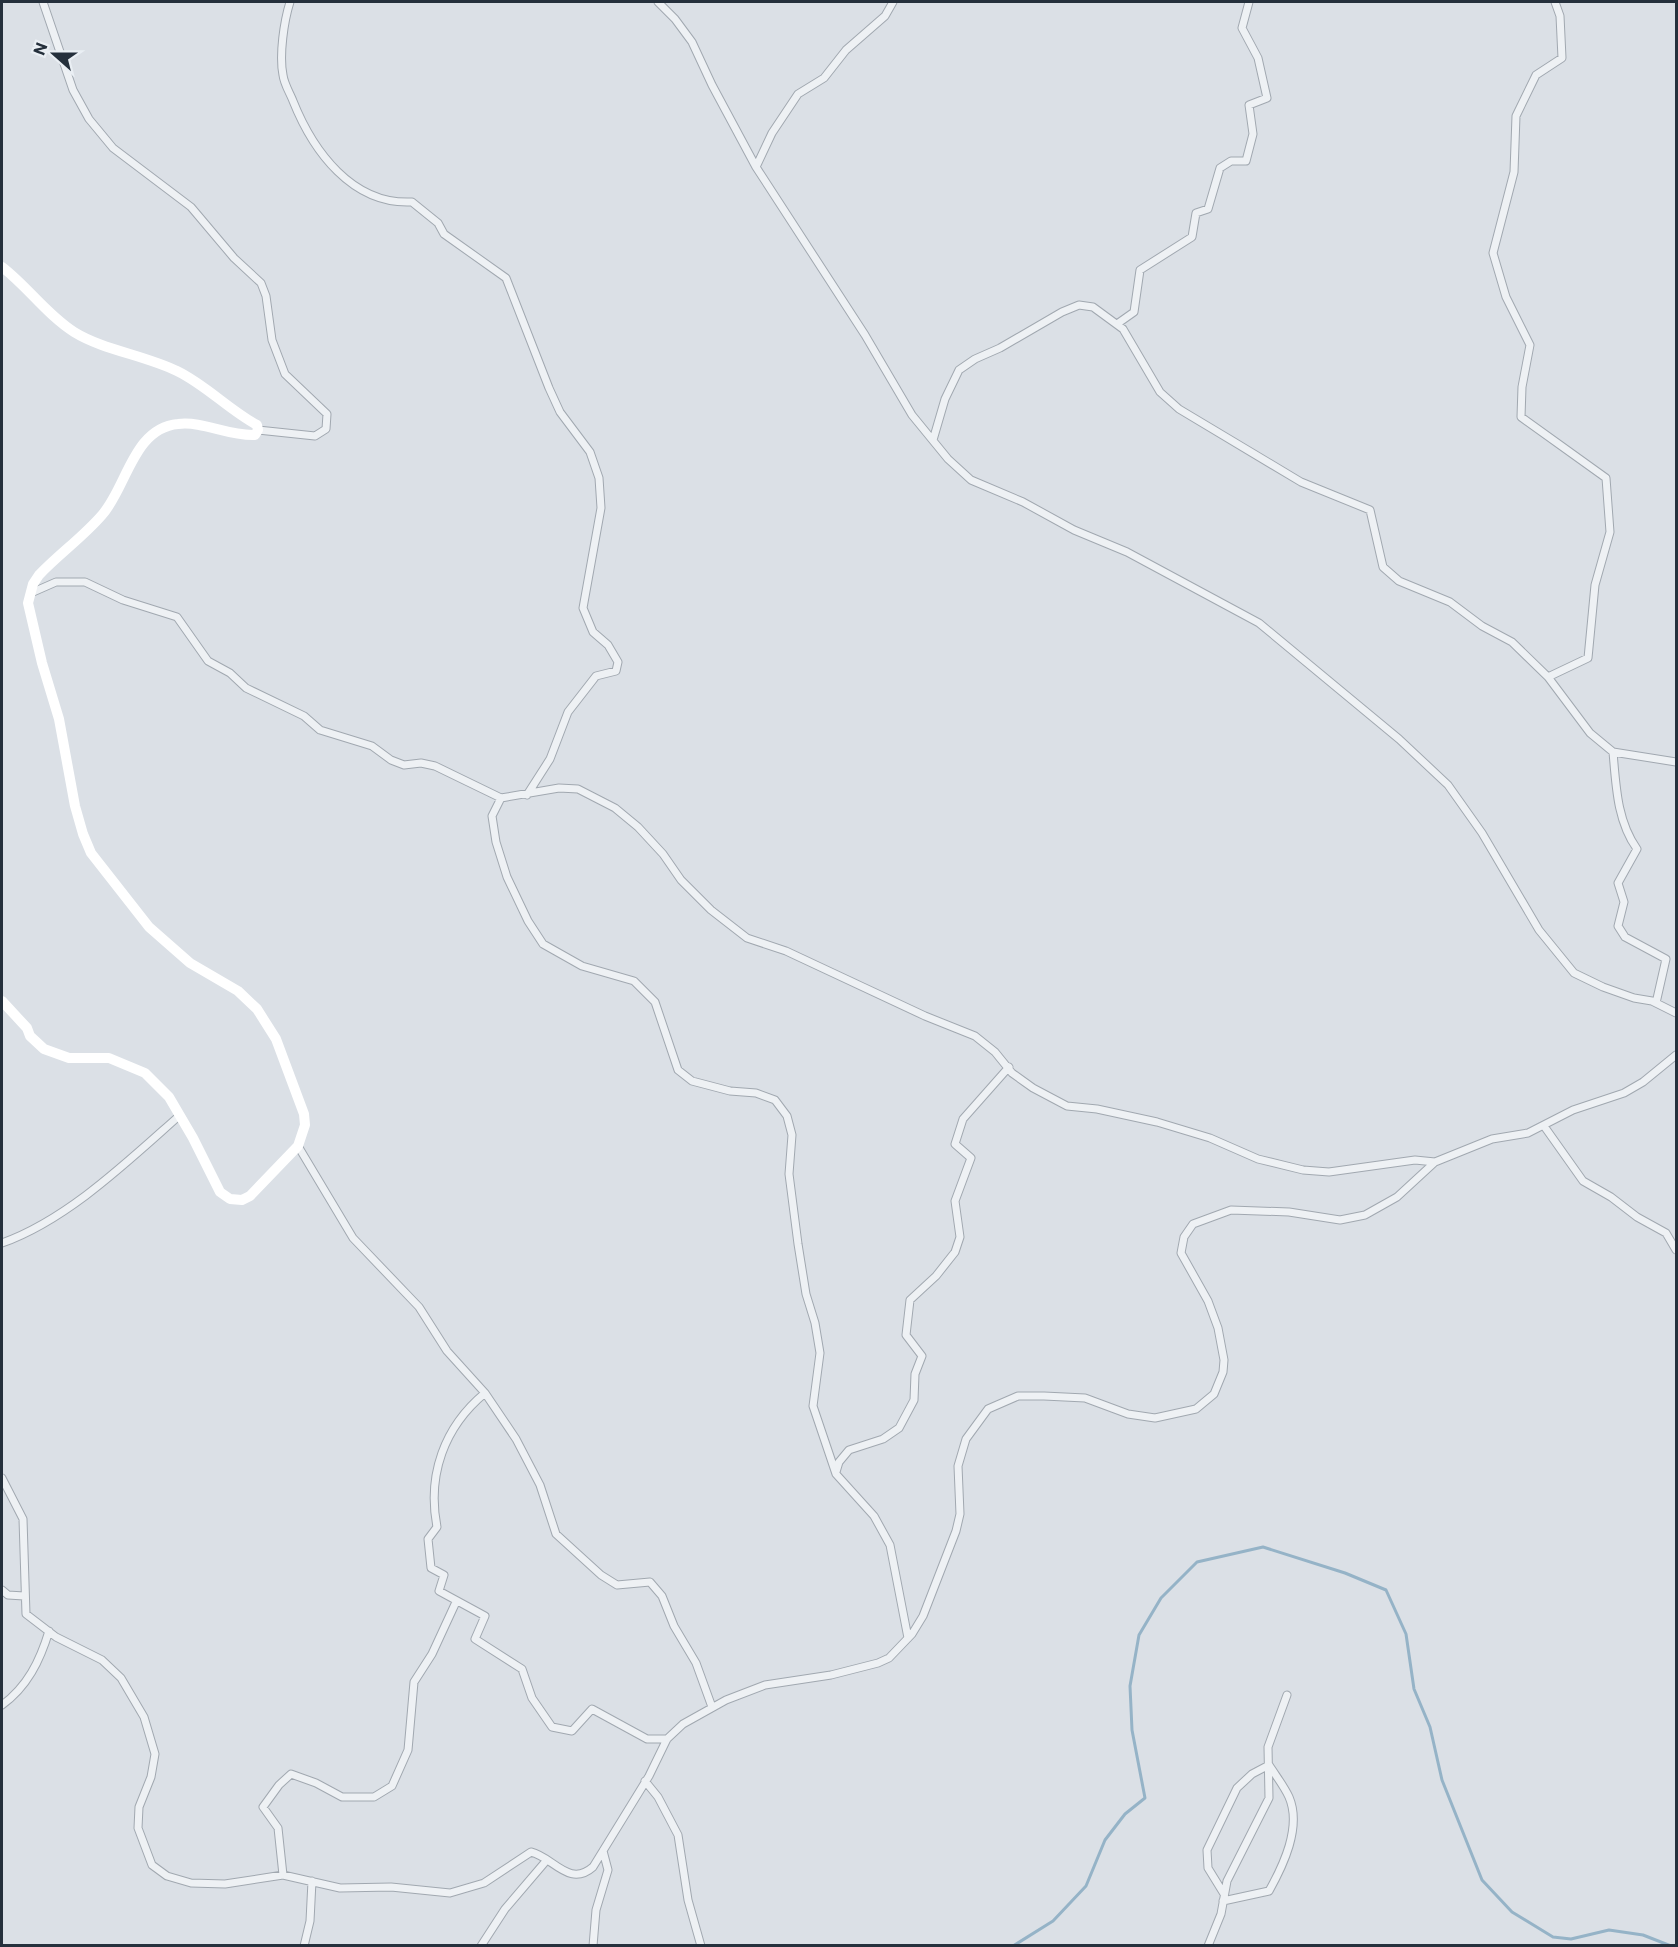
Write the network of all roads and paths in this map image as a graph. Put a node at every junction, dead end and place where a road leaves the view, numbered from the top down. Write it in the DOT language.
graph roads {
  1 [pos="43,2"];
  2 [pos="290,2"];
  3 [pos="658,2"];
  4 [pos="893,2"];
  5 [pos="1250,2"];
  6 [pos="1555,2"];
  7 [pos="756,167"];
  8 [pos="2,267"];
  9 [pos="1117,324"];
  10 [pos="258,430"];
  11 [pos="933,440"];
  12 [pos="29,594"];
  13 [pos="1548,677"];
  14 [pos="1612,752"];
  15 [pos="1677,762"];
  16 [pos="527,795"];
  17 [pos="501,798"];
  18 [pos="2,1001"];
  19 [pos="1656,1003"];
  20 [pos="1677,1013"];
  21 [pos="1677,1055"];
  22 [pos="1009,1067"];
  23 [pos="179,1116"];
  24 [pos="1544,1126"];
  25 [pos="298,1146"];
  26 [pos="1435,1162"];
  27 [pos="2,1243"];
  28 [pos="1677,1250"];
  29 [pos="485,1393"];
  30 [pos="836,1474"];
  31 [pos="2,1478"];
  32 [pos="2,1590"];
  33 [pos="24,1596"];
  34 [pos="456,1602"];
  35 [pos="49,1632"];
  36 [pos="908,1638"];
  37 [pos="1287,1695"];
  38 [pos="2,1705"];
  39 [pos="712,1707"];
  40 [pos="666,1739"];
  41 [pos="1269,1765"];
  42 [pos="645,1781"];
  43 [pos="603,1851"];
  44 [pos="546,1861"];
  45 [pos="283,1875"];
  46 [pos="312,1881"];
  47 [pos="1223,1898"];
  48 [pos="304,1946"];
  49 [pos="481,1946"];
  50 [pos="592,1946"];
  51 [pos="701,1946"];
  52 [pos="1208,1946"];
  1 -- 10 [label="street"];
  2 -- 16 [label="street"];
  3 -- 7 [label="street"];
  4 -- 7 [label="street"];
  5 -- 9 [label="street"];
  6 -- 13 [label="street"];
  7 -- 11 [label="street"];
  8 -- 10 [label="main road"];
  9 -- 11 [label="street"];
  9 -- 13 [label="street"];
  10 -- 12 [label="main road"];
  11 -- 19 [label="street"];
  12 -- 17 [label="street"];
  12 -- 25 [label="main road"];
  13 -- 14 [label="street"];
  14 -- 15 [label="street"];
  14 -- 19 [label="street"];
  16 -- 17 [label="street"];
  16 -- 22 [label="street"];
  17 -- 30 [label="street"];
  18 -- 23 [label="main road"];
  19 -- 20 [label="street"];
  21 -- 24 [label="street"];
  22 -- 26 [label="street"];
  22 -- 30 [label="street"];
  23 -- 25 [label="main road"];
  23 -- 27 [label="street"];
  24 -- 26 [label="street"];
  24 -- 28 [label="street"];
  25 -- 29 [label="street"];
  26 -- 36 [label="street"];
  29 -- 34 [label="street"];
  29 -- 39 [label="street"];
  30 -- 36 [label="street"];
  31 -- 33 [label="street"];
  32 -- 33 [label="street"];
  33 -- 35 [label="street"];
  34 -- 40 [label="street"];
  34 -- 45 [label="street"];
  35 -- 38 [label="street"];
  35 -- 45 [label="street"];
  36 -- 39 [label="street"];
  37 -- 41 [label="street"];
  39 -- 40 [label="street"];
  40 -- 42 [label="street"];
  41 -- 47 [label="street"];
  41 -- 47 [label="street"];
  41 -- 47 [label="street"];
  42 -- 43 [label="street"];
  42 -- 51 [label="street"];
  43 -- 44 [label="street"];
  43 -- 50 [label="street"];
  44 -- 46 [label="street"];
  44 -- 49 [label="street"];
  45 -- 46 [label="street"];
  46 -- 48 [label="street"];
  47 -- 52 [label="street"];
}
